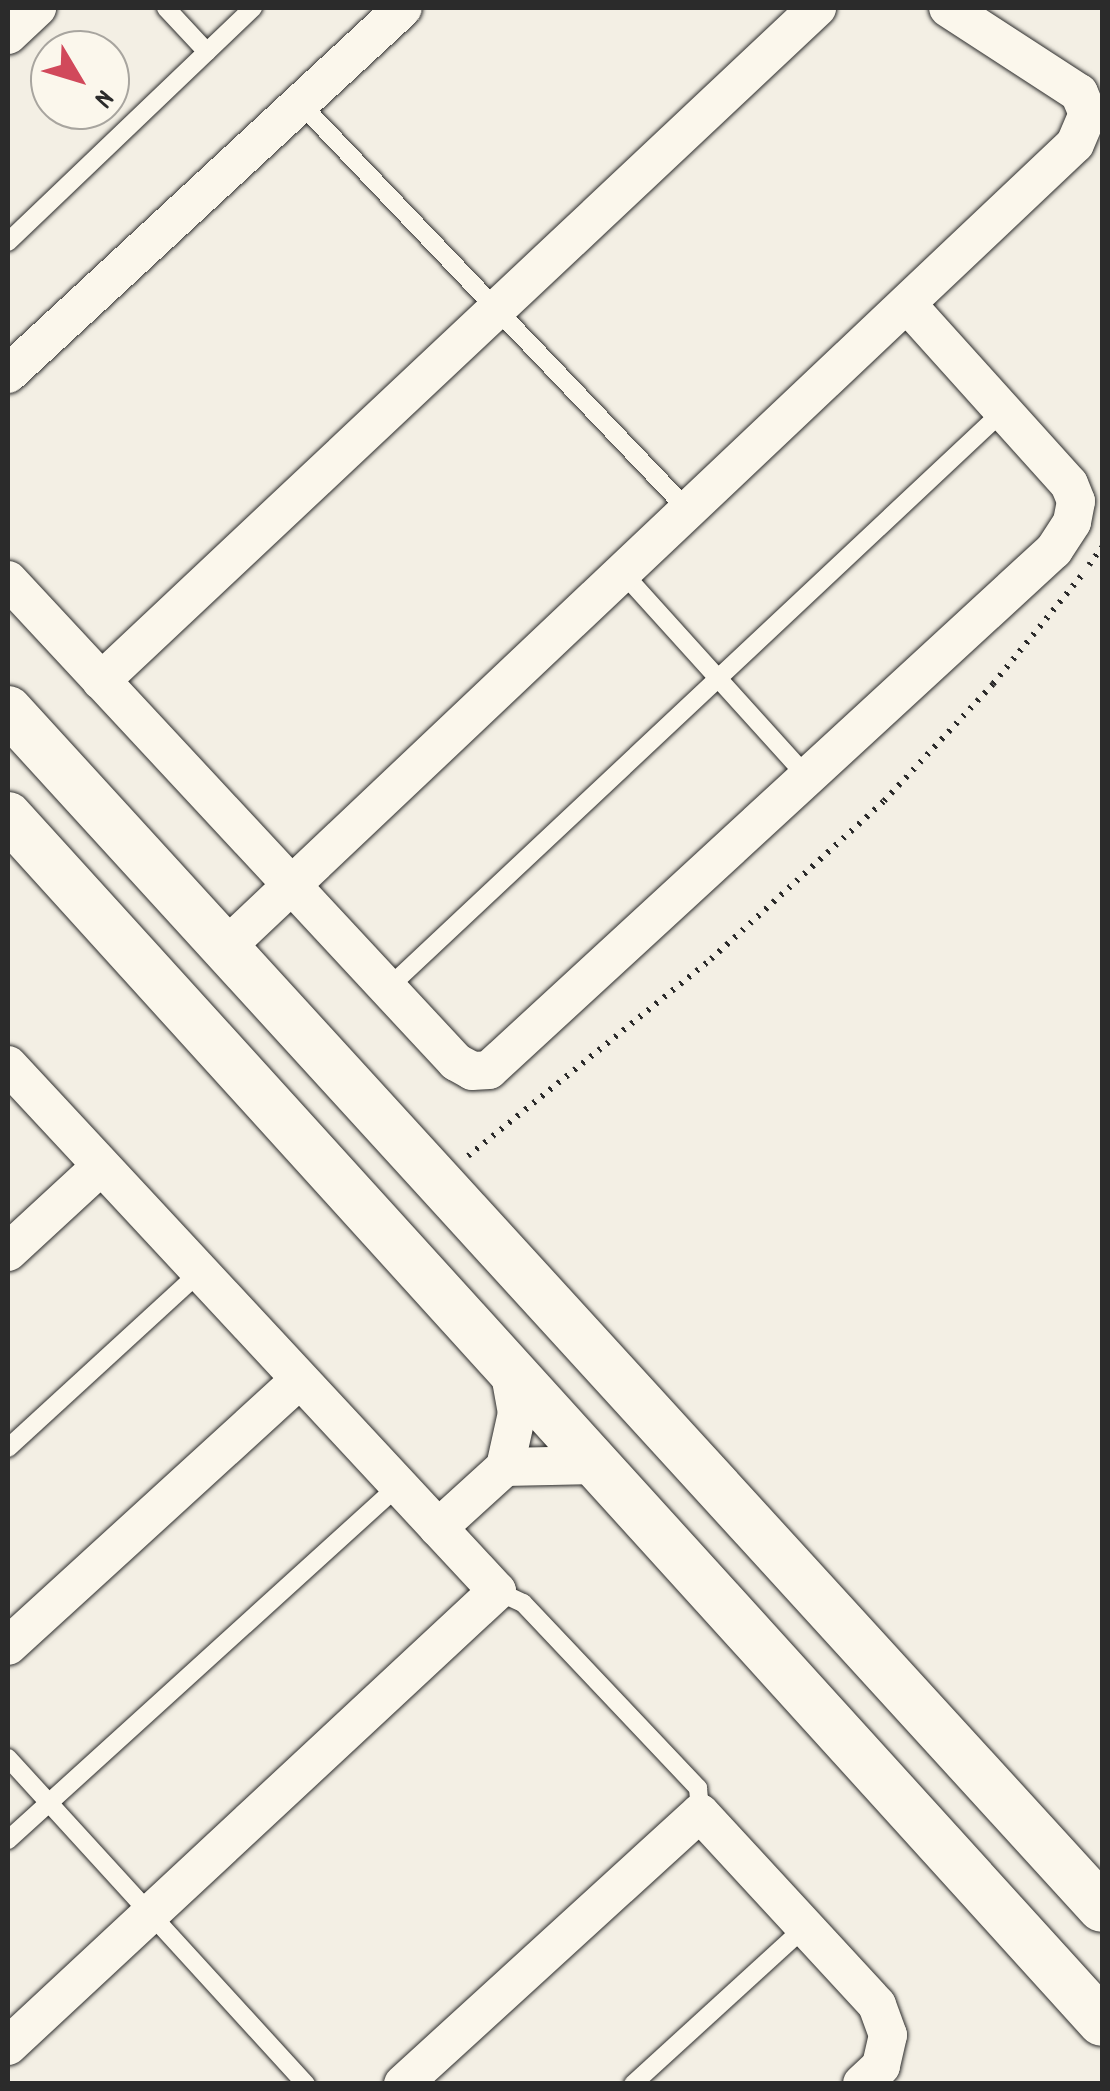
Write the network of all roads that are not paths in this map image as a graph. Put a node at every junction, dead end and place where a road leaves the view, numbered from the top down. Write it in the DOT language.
graph roads {
  1 [pos="37,8"];
  2 [pos="166,8"];
  3 [pos="253,8"];
  4 [pos="403,8"];
  5 [pos="818,8"];
  6 [pos="948,8"];
  7 [pos="8,35"];
  8 [pos="207,52"];
  9 [pos="300,103"];
  10 [pos="8,242"];
  11 [pos="907,304"];
  12 [pos="496,309"];
  13 [pos="8,374"];
  14 [pos="1003,411"];
  15 [pos="688,510"];
  16 [pos="622,572"];
  17 [pos="8,580"];
  18 [pos="718,678"];
  19 [pos="101,681"];
  20 [pos="8,710"];
  21 [pos="807,777"];
  22 [pos="8,816"];
  23 [pos="292,885"];
  24 [pos="224,949"];
  25 [pos="388,988"];
  26 [pos="8,1065"];
  27 [pos="100,1166"];
  28 [pos="8,1252"];
  29 [pos="199,1273"];
  30 [pos="509,1368"];
  31 [pos="299,1380"];
  32 [pos="8,1448"];
  33 [pos="597,1465"];
  34 [pos="506,1467"];
  35 [pos="398,1486"];
  36 [pos="438,1528"];
  37 [pos="497,1591"];
  38 [pos="8,1646"];
  39 [pos="8,1758"];
  40 [pos="49,1803"];
  41 [pos="700,1813"];
  42 [pos="8,1840"];
  43 [pos="1102,1908"];
  44 [pos="151,1914"];
  45 [pos="805,1927"];
  46 [pos="1102,2022"];
  47 [pos="8,2046"];
  48 [pos="306,2084"];
  49 [pos="403,2084"];
  50 [pos="633,2084"];
  51 [pos="862,2084"];
  1 -- 7 [label="street"];
  2 -- 8 [label="lane"];
  3 -- 8 [label="lane"];
  4 -- 9 [label="street"];
  5 -- 12 [label="street"];
  6 -- 11 [label="street"];
  8 -- 10 [label="lane"];
  9 -- 12 [label="lane"];
  9 -- 13 [label="street"];
  11 -- 14 [label="street"];
  11 -- 15 [label="street"];
  12 -- 15 [label="lane"];
  12 -- 19 [label="street"];
  14 -- 18 [label="lane"];
  14 -- 21 [label="street"];
  15 -- 16 [label="street"];
  16 -- 18 [label="lane"];
  16 -- 23 [label="street"];
  17 -- 19 [label="street"];
  18 -- 21 [label="lane"];
  18 -- 25 [label="lane"];
  19 -- 23 [label="street"];
  20 -- 24 [label="street"];
  21 -- 25 [label="street"];
  22 -- 30 [label="street"];
  23 -- 24 [label="street"];
  23 -- 25 [label="street"];
  24 -- 43 [label="street"];
  26 -- 27 [label="street"];
  27 -- 28 [label="street"];
  27 -- 29 [label="street"];
  29 -- 31 [label="street"];
  29 -- 32 [label="lane"];
  30 -- 33 [label="street"];
  30 -- 34 [label="street"];
  31 -- 35 [label="street"];
  31 -- 38 [label="street"];
  33 -- 34 [label="street"];
  33 -- 46 [label="street"];
  34 -- 36 [label="street"];
  35 -- 36 [label="street"];
  35 -- 40 [label="lane"];
  36 -- 37 [label="street"];
  37 -- 41 [label="lane"];
  37 -- 44 [label="street"];
  39 -- 40 [label="lane"];
  40 -- 42 [label="lane"];
  40 -- 44 [label="lane"];
  41 -- 45 [label="street"];
  41 -- 49 [label="street"];
  44 -- 47 [label="street"];
  44 -- 48 [label="lane"];
  45 -- 50 [label="lane"];
  45 -- 51 [label="street"];
}
